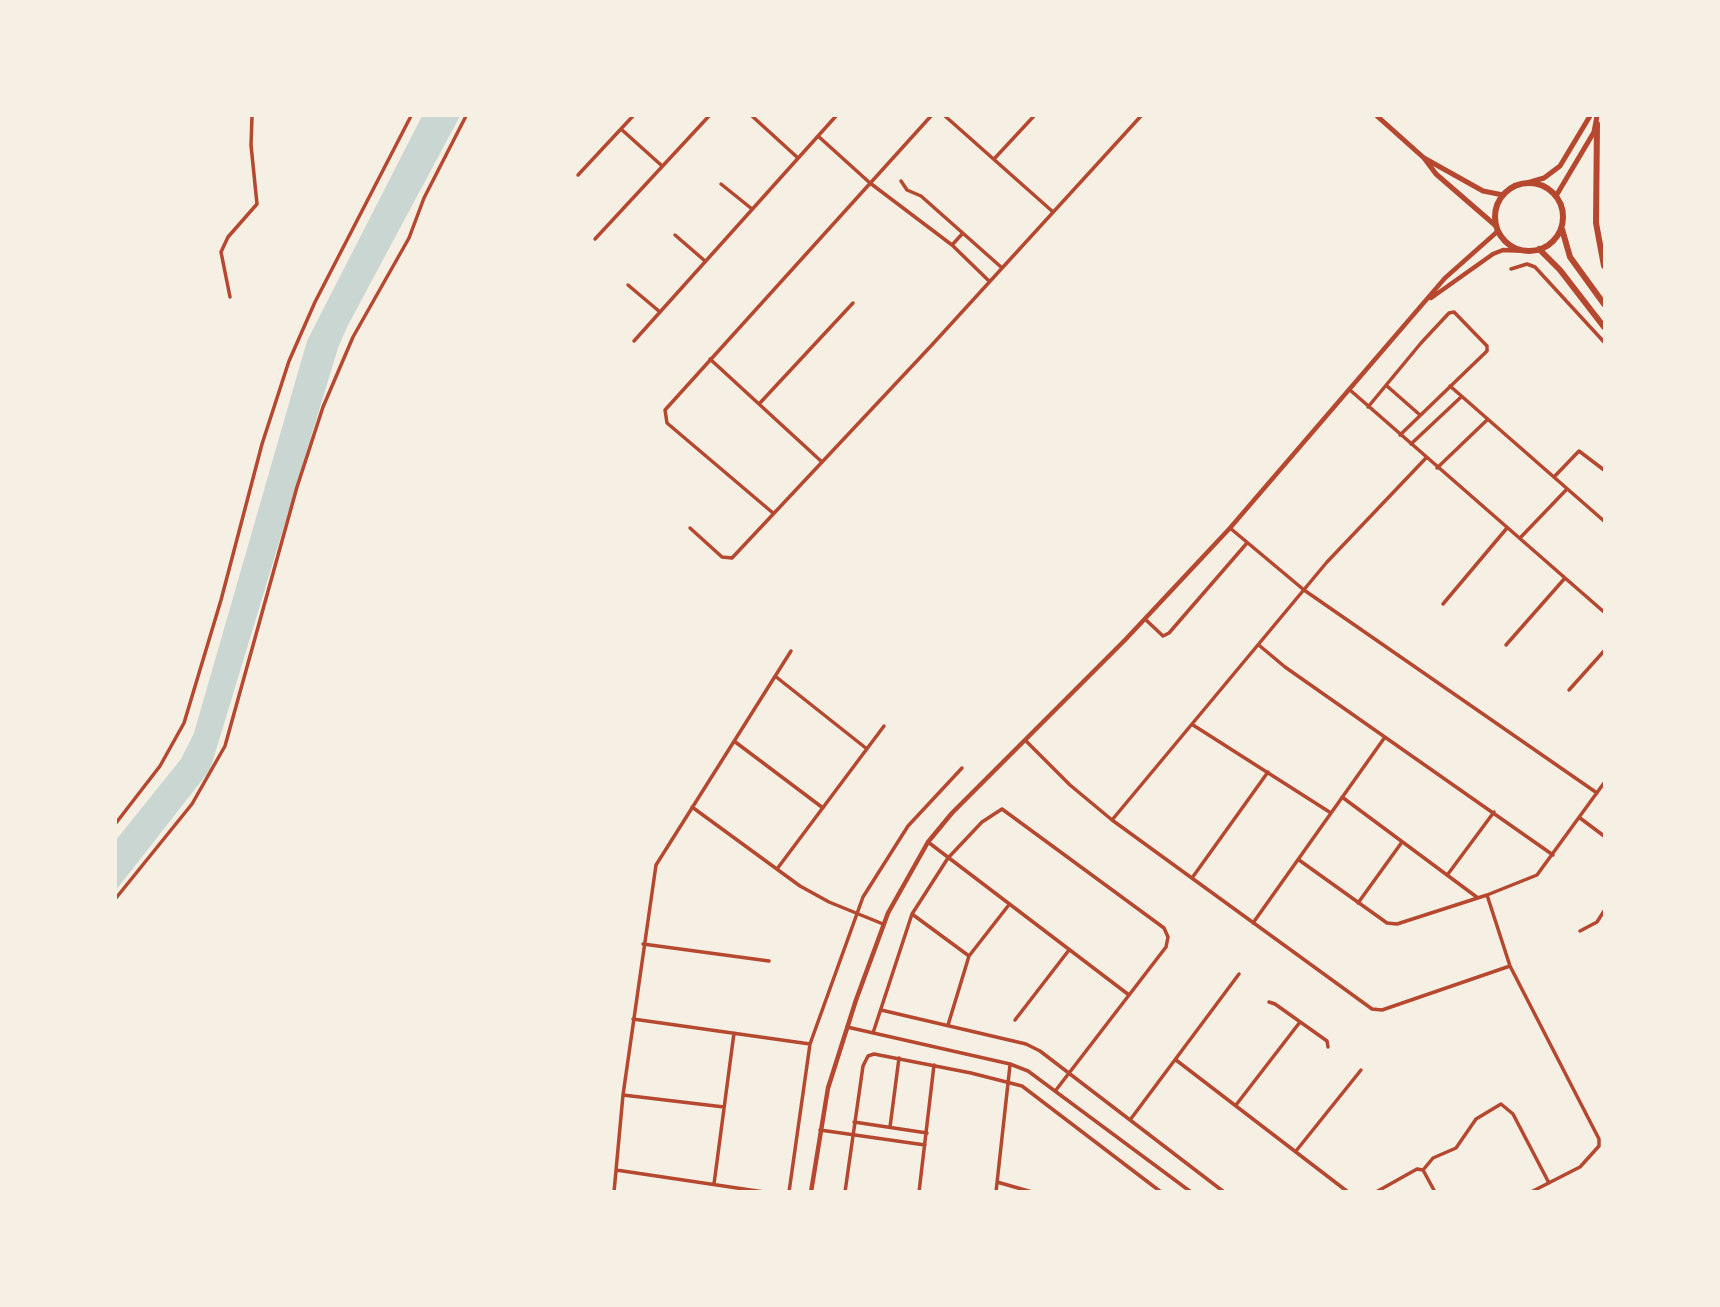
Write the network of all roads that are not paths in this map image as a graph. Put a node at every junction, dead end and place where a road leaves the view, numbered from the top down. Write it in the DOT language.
graph roads {
  1 [pos="252,116"];
  2 [pos="411,116"];
  3 [pos="467,116"];
  4 [pos="634,116"];
  5 [pos="709,116"];
  6 [pos="752,116"];
  7 [pos="836,116"];
  8 [pos="931,116"];
  9 [pos="945,116"];
  10 [pos="1034,116"];
  11 [pos="1140,116"];
  12 [pos="1377,116"];
  13 [pos="1590,116"];
  14 [pos="1597,116"];
  15 [pos="1597,124"];
  16 [pos="621,129"];
  17 [pos="818,136"];
  18 [pos="799,158"];
  19 [pos="1423,158"];
  20 [pos="994,159"];
  21 [pos="662,166"];
  22 [pos="579,175"];
  23 [pos="901,181"];
  24 [pos="870,183"];
  25 [pos="1527,183"];
  26 [pos="722,184"];
  27 [pos="1503,195"];
  28 [pos="1556,196"];
  29 [pos="752,209"];
  30 [pos="1052,211"];
  31 [pos="1562,224"];
  32 [pos="1497,229"];
  33 [pos="963,233"];
  34 [pos="675,235"];
  35 [pos="595,239"];
  36 [pos="952,245"];
  37 [pos="1539,250"];
  38 [pos="1527,251"];
  39 [pos="705,261"];
  40 [pos="1605,266"];
  41 [pos="1002,267"];
  42 [pos="1511,270"];
  43 [pos="989,281"];
  44 [pos="628,285"];
  45 [pos="230,297"];
  46 [pos="1428,300"];
  47 [pos="853,303"];
  48 [pos="1605,303"];
  49 [pos="660,312"];
  50 [pos="1605,327"];
  51 [pos="634,341"];
  52 [pos="1605,342"];
  53 [pos="710,359"];
  54 [pos="1387,386"];
  55 [pos="1450,386"];
  56 [pos="1350,390"];
  57 [pos="1461,397"];
  58 [pos="759,404"];
  59 [pos="1368,407"];
  60 [pos="1420,415"];
  61 [pos="1487,420"];
  62 [pos="1401,435"];
  63 [pos="1411,444"];
  64 [pos="1426,458"];
  65 [pos="822,462"];
  66 [pos="1437,468"];
  67 [pos="1605,470"];
  68 [pos="1553,477"];
  69 [pos="1567,489"];
  70 [pos="773,513"];
  71 [pos="1605,521"];
  72 [pos="1508,527"];
  73 [pos="690,528"];
  74 [pos="1230,528"];
  75 [pos="1520,538"];
  76 [pos="1247,543"];
  77 [pos="1565,578"];
  78 [pos="1304,590"];
  79 [pos="1443,604"];
  80 [pos="1605,612"];
  81 [pos="1145,619"];
  82 [pos="1506,645"];
  83 [pos="1260,646"];
  84 [pos="791,651"];
  85 [pos="1605,651"];
  86 [pos="775,676"];
  87 [pos="1569,690"];
  88 [pos="1193,725"];
  89 [pos="884,726"];
  90 [pos="1385,737"];
  91 [pos="734,741"];
  92 [pos="1026,741"];
  93 [pos="867,749"];
  94 [pos="962,768"];
  95 [pos="1268,772"];
  96 [pos="1605,783"];
  97 [pos="1597,793"];
  98 [pos="1342,797"];
  99 [pos="692,807"];
  100 [pos="823,808"];
  101 [pos="1494,812"];
  102 [pos="1331,813"];
  103 [pos="1580,818"];
  104 [pos="1112,820"];
  105 [pos="116,823"];
  106 [pos="1605,836"];
  107 [pos="928,842"];
  108 [pos="1403,842"];
  109 [pos="1553,855"];
  110 [pos="948,858"];
  111 [pos="1299,860"];
  112 [pos="777,869"];
  113 [pos="1448,874"];
  114 [pos="1191,879"];
  115 [pos="1487,895"];
  116 [pos="116,898"];
  117 [pos="1478,898"];
  118 [pos="1358,902"];
  119 [pos="1008,905"];
  120 [pos="1605,911"];
  121 [pos="857,914"];
  122 [pos="912,914"];
  123 [pos="1253,923"];
  124 [pos="883,925"];
  125 [pos="1580,931"];
  126 [pos="643,944"];
  127 [pos="1069,950"];
  128 [pos="969,956"];
  129 [pos="769,961"];
  130 [pos="1510,966"];
  131 [pos="1239,974"];
  132 [pos="1129,995"];
  133 [pos="1269,1002"];
  134 [pos="881,1010"];
  135 [pos="633,1019"];
  136 [pos="1015,1020"];
  137 [pos="1300,1022"];
  138 [pos="948,1025"];
  139 [pos="847,1027"];
  140 [pos="734,1033"];
  141 [pos="873,1033"];
  142 [pos="810,1044"];
  143 [pos="1328,1047"];
  144 [pos="899,1058"];
  145 [pos="1176,1059"];
  146 [pos="1010,1064"];
  147 [pos="934,1065"];
  148 [pos="1361,1070"];
  149 [pos="1070,1073"];
  150 [pos="1009,1082"];
  151 [pos="1056,1090"];
  152 [pos="624,1095"];
  153 [pos="1236,1105"];
  154 [pos="724,1107"];
  155 [pos="1130,1120"];
  156 [pos="854,1122"];
  157 [pos="890,1127"];
  158 [pos="820,1130"];
  159 [pos="927,1133"];
  160 [pos="852,1135"];
  161 [pos="1602,1139"];
  162 [pos="925,1145"];
  163 [pos="1296,1152"];
  164 [pos="616,1170"];
  165 [pos="1423,1170"];
  166 [pos="997,1182"];
  167 [pos="1549,1183"];
  168 [pos="714,1184"];
  169 [pos="614,1192"];
  170 [pos="764,1192"];
  171 [pos="789,1192"];
  172 [pos="811,1192"];
  173 [pos="845,1192"];
  174 [pos="919,1192"];
  175 [pos="996,1192"];
  176 [pos="1032,1192"];
  177 [pos="1161,1192"];
  178 [pos="1191,1192"];
  179 [pos="1224,1192"];
  180 [pos="1348,1192"];
  181 [pos="1376,1192"];
  182 [pos="1435,1192"];
  183 [pos="1531,1192"];
  1 -- 45 [label="street"];
  2 -- 105 [label="street"];
  3 -- 116 [label="street"];
  4 -- 16 [label="street"];
  5 -- 21 [label="street"];
  6 -- 18 [label="street"];
  7 -- 17 [label="street"];
  8 -- 24 [label="street"];
  9 -- 20 [label="street"];
  10 -- 20 [label="street"];
  11 -- 30 [label="street"];
  12 -- 19 [label="main road"];
  13 -- 25 [label="main road"];
  14 -- 15 [label="main road"];
  15 -- 28 [label="main road"];
  15 -- 40 [label="highway"];
  16 -- 21 [label="street"];
  16 -- 22 [label="street"];
  17 -- 18 [label="street"];
  17 -- 24 [label="street"];
  18 -- 29 [label="street"];
  19 -- 27 [label="main road"];
  19 -- 32 [label="main road"];
  20 -- 30 [label="street"];
  21 -- 35 [label="street"];
  23 -- 33 [label="street"];
  24 -- 36 [label="street"];
  24 -- 53 [label="street"];
  25 -- 27 [label="highway"];
  25 -- 28 [label="highway"];
  26 -- 29 [label="street"];
  27 -- 32 [label="highway"];
  28 -- 31 [label="highway"];
  29 -- 39 [label="street"];
  30 -- 41 [label="street"];
  31 -- 37 [label="highway"];
  31 -- 48 [label="highway"];
  32 -- 38 [label="highway"];
  32 -- 46 [label="street"];
  33 -- 36 [label="street"];
  33 -- 41 [label="street"];
  34 -- 39 [label="street"];
  36 -- 43 [label="street"];
  37 -- 38 [label="highway"];
  37 -- 50 [label="highway"];
  38 -- 46 [label="street"];
  39 -- 49 [label="street"];
  41 -- 43 [label="street"];
  42 -- 52 [label="street"];
  43 -- 65 [label="street"];
  44 -- 49 [label="street"];
  46 -- 56 [label="street"];
  47 -- 58 [label="street"];
  49 -- 51 [label="street"];
  53 -- 58 [label="street"];
  53 -- 70 [label="street"];
  54 -- 55 [label="street"];
  54 -- 59 [label="street"];
  54 -- 60 [label="street"];
  55 -- 57 [label="street"];
  55 -- 60 [label="street"];
  56 -- 59 [label="street"];
  56 -- 74 [label="street"];
  57 -- 61 [label="street"];
  57 -- 63 [label="street"];
  58 -- 65 [label="street"];
  59 -- 62 [label="street"];
  60 -- 62 [label="street"];
  61 -- 66 [label="street"];
  61 -- 68 [label="street"];
  62 -- 63 [label="street"];
  63 -- 64 [label="street"];
  64 -- 66 [label="street"];
  64 -- 78 [label="street"];
  65 -- 70 [label="street"];
  66 -- 72 [label="street"];
  67 -- 68 [label="street"];
  68 -- 69 [label="street"];
  69 -- 71 [label="street"];
  69 -- 75 [label="street"];
  70 -- 73 [label="street"];
  72 -- 75 [label="street"];
  72 -- 79 [label="street"];
  74 -- 76 [label="street"];
  74 -- 81 [label="street"];
  75 -- 77 [label="street"];
  76 -- 78 [label="street"];
  76 -- 81 [label="street"];
  77 -- 80 [label="street"];
  77 -- 82 [label="street"];
  78 -- 83 [label="street"];
  78 -- 97 [label="street"];
  81 -- 92 [label="street"];
  83 -- 88 [label="street"];
  83 -- 90 [label="street"];
  84 -- 86 [label="street"];
  85 -- 87 [label="street"];
  86 -- 91 [label="street"];
  86 -- 93 [label="street"];
  88 -- 95 [label="street"];
  88 -- 104 [label="street"];
  89 -- 93 [label="street"];
  90 -- 98 [label="street"];
  90 -- 101 [label="street"];
  91 -- 99 [label="street"];
  91 -- 100 [label="street"];
  92 -- 104 [label="street"];
  92 -- 107 [label="street"];
  93 -- 100 [label="street"];
  94 -- 121 [label="street"];
  95 -- 102 [label="street"];
  95 -- 114 [label="street"];
  96 -- 97 [label="street"];
  97 -- 103 [label="street"];
  98 -- 102 [label="street"];
  98 -- 108 [label="street"];
  99 -- 112 [label="street"];
  99 -- 126 [label="street"];
  100 -- 112 [label="street"];
  101 -- 109 [label="street"];
  101 -- 113 [label="street"];
  102 -- 111 [label="street"];
  103 -- 106 [label="street"];
  103 -- 109 [label="street"];
  104 -- 114 [label="street"];
  107 -- 110 [label="street"];
  107 -- 124 [label="street"];
  108 -- 113 [label="street"];
  108 -- 118 [label="street"];
  109 -- 115 [label="street"];
  110 -- 119 [label="street"];
  110 -- 122 [label="street"];
  110 -- 132 [label="street"];
  111 -- 118 [label="street"];
  111 -- 123 [label="street"];
  112 -- 121 [label="street"];
  113 -- 117 [label="street"];
  114 -- 123 [label="street"];
  115 -- 117 [label="street"];
  115 -- 130 [label="street"];
  117 -- 118 [label="street"];
  119 -- 127 [label="street"];
  119 -- 128 [label="street"];
  120 -- 125 [label="street"];
  121 -- 124 [label="street"];
  121 -- 142 [label="street"];
  122 -- 128 [label="street"];
  122 -- 134 [label="street"];
  123 -- 130 [label="street"];
  124 -- 139 [label="street"];
  126 -- 129 [label="street"];
  126 -- 135 [label="street"];
  127 -- 132 [label="street"];
  127 -- 136 [label="street"];
  128 -- 138 [label="street"];
  130 -- 161 [label="street"];
  131 -- 145 [label="street"];
  132 -- 149 [label="street"];
  133 -- 137 [label="street"];
  134 -- 138 [label="street"];
  134 -- 141 [label="street"];
  135 -- 140 [label="street"];
  135 -- 152 [label="street"];
  137 -- 143 [label="street"];
  137 -- 153 [label="street"];
  138 -- 149 [label="street"];
  139 -- 141 [label="street"];
  139 -- 158 [label="street"];
  140 -- 142 [label="street"];
  140 -- 154 [label="street"];
  141 -- 146 [label="street"];
  142 -- 171 [label="street"];
  144 -- 147 [label="street"];
  144 -- 156 [label="street"];
  144 -- 157 [label="street"];
  145 -- 153 [label="street"];
  145 -- 155 [label="street"];
  146 -- 150 [label="street"];
  146 -- 151 [label="street"];
  147 -- 150 [label="street"];
  147 -- 159 [label="street"];
  148 -- 163 [label="street"];
  149 -- 151 [label="street"];
  149 -- 155 [label="street"];
  150 -- 166 [label="street"];
  150 -- 177 [label="street"];
  151 -- 178 [label="street"];
  152 -- 154 [label="street"];
  152 -- 164 [label="street"];
  153 -- 163 [label="street"];
  154 -- 168 [label="street"];
  155 -- 179 [label="street"];
  156 -- 157 [label="street"];
  156 -- 160 [label="street"];
  157 -- 159 [label="street"];
  158 -- 160 [label="street"];
  158 -- 172 [label="street"];
  159 -- 162 [label="street"];
  160 -- 162 [label="street"];
  160 -- 173 [label="street"];
  161 -- 167 [label="street"];
  162 -- 174 [label="street"];
  163 -- 180 [label="street"];
  164 -- 168 [label="street"];
  164 -- 169 [label="street"];
  165 -- 167 [label="street"];
  165 -- 181 [label="street"];
  165 -- 182 [label="street"];
  166 -- 175 [label="street"];
  166 -- 176 [label="street"];
  167 -- 183 [label="street"];
  168 -- 170 [label="street"];
}
